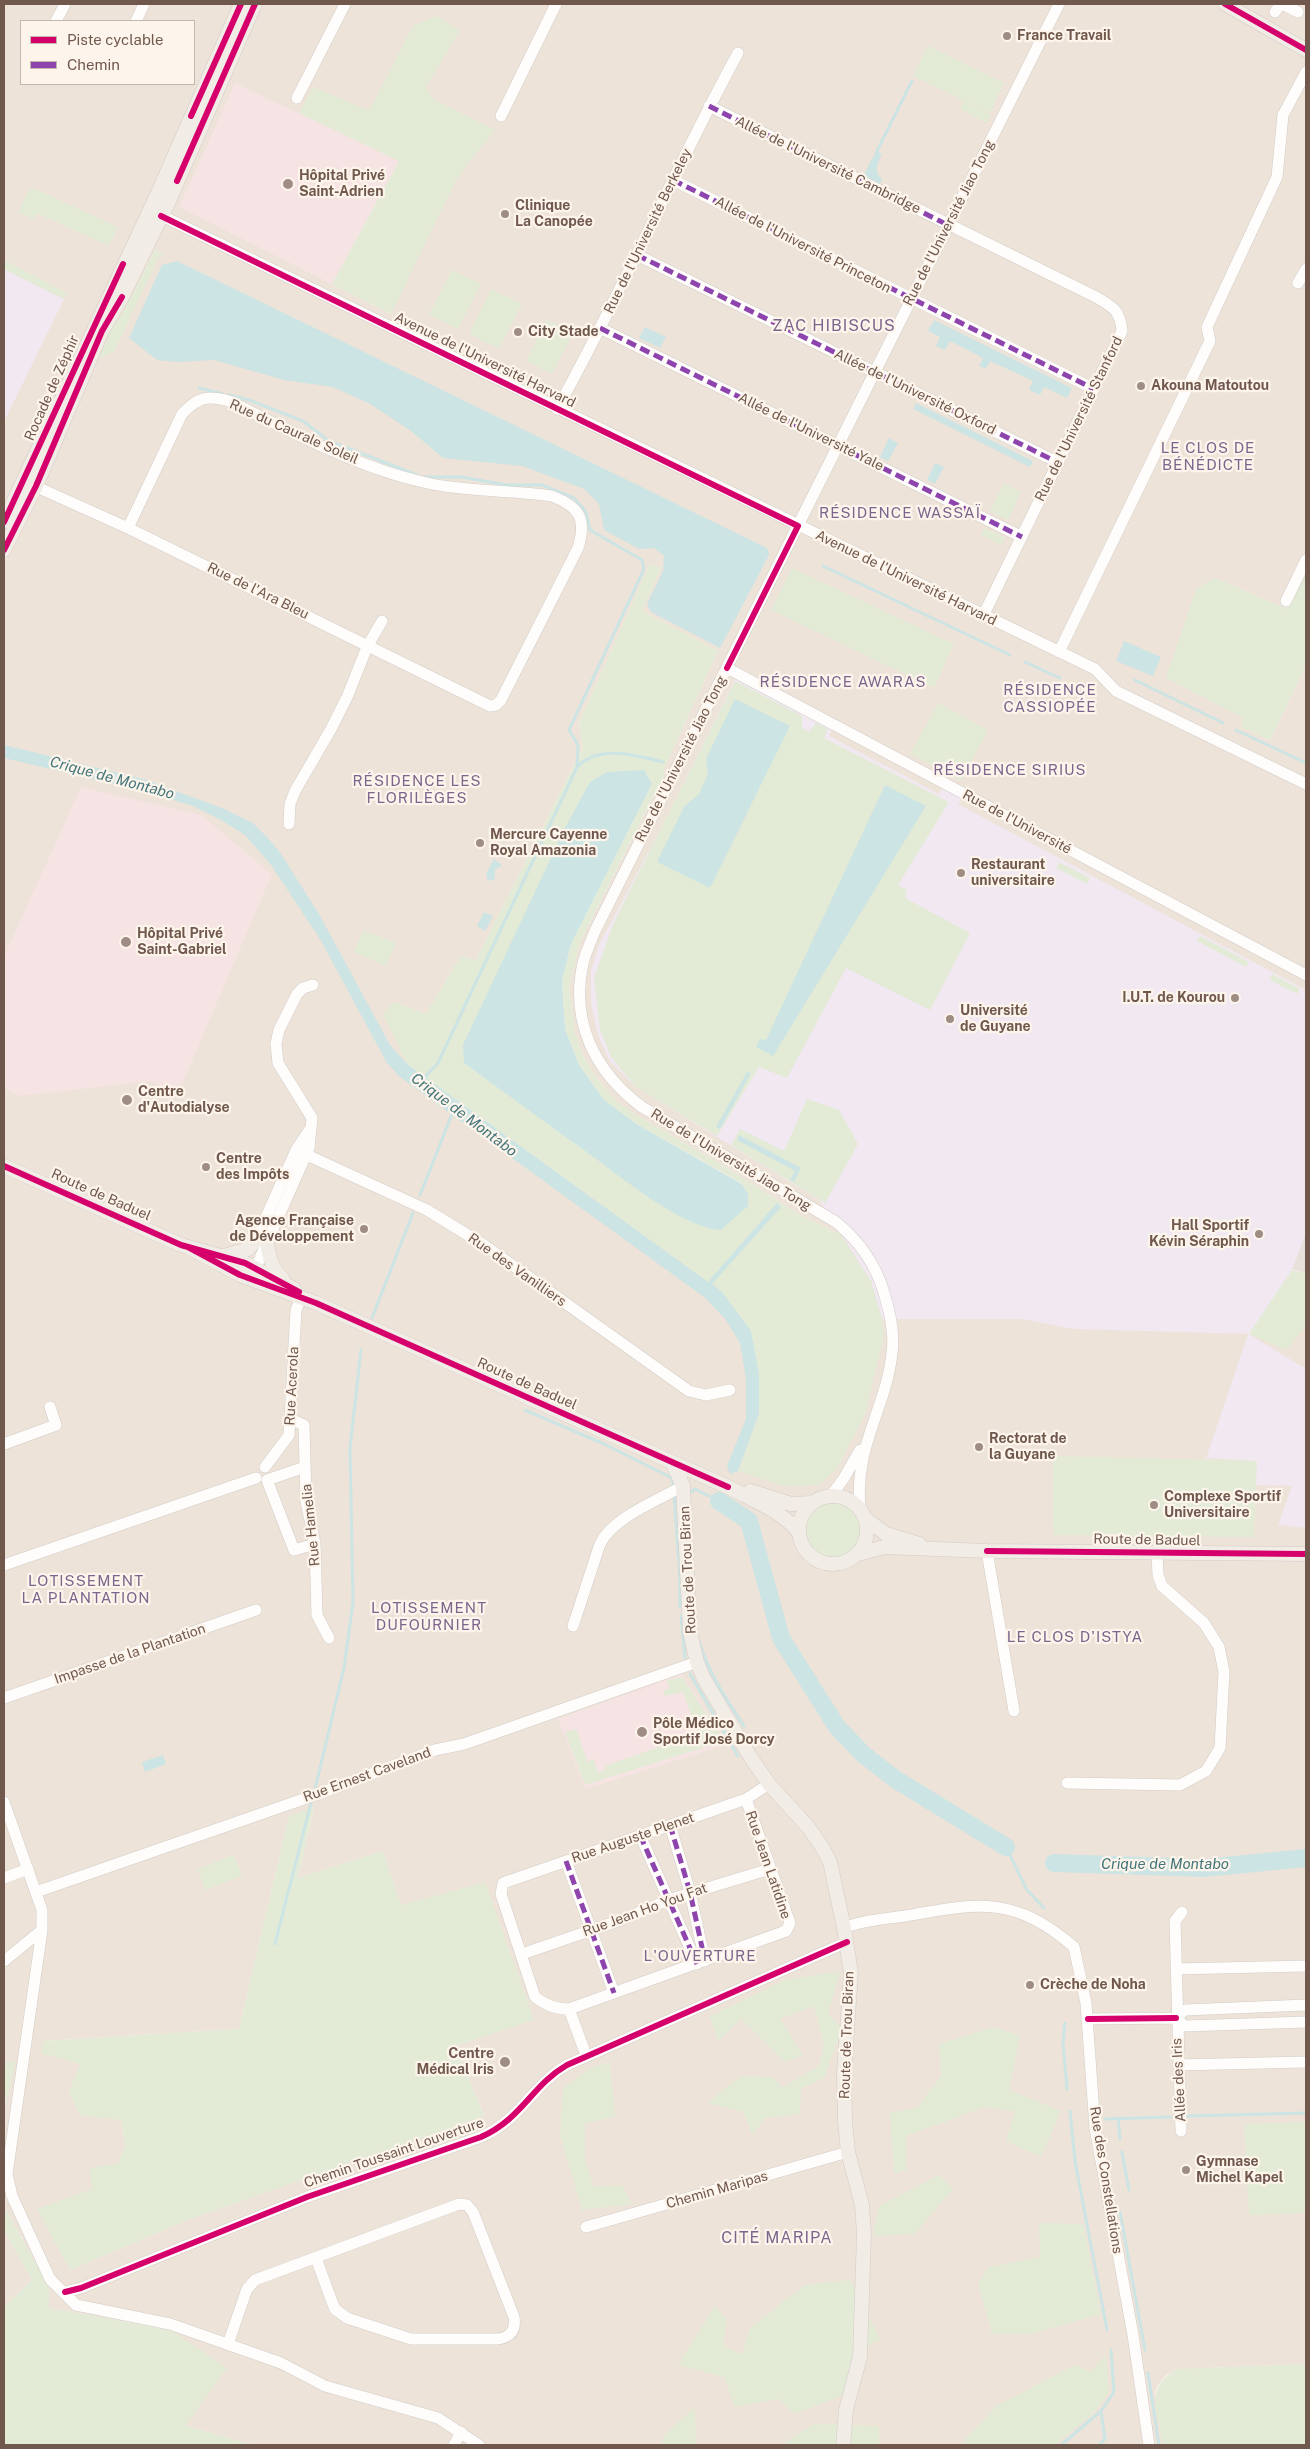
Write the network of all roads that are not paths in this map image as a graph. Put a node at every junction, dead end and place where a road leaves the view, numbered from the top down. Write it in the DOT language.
graph roads {
  1 [pos="65,4"];
  2 [pos="144,4"];
  3 [pos="242,4"];
  4 [pos="256,4"];
  5 [pos="345,4"];
  6 [pos="556,4"];
  7 [pos="1059,4"];
  8 [pos="1225,4"];
  9 [pos="1275,12"];
  10 [pos="1298,12"];
  11 [pos="57,20"];
  12 [pos="136,20"];
  13 [pos="1305,46"];
  14 [pos="738,53"];
  15 [pos="1306,72"];
  16 [pos="297,98"];
  17 [pos="709,106"];
  18 [pos="501,116"];
  19 [pos="673,180"];
  20 [pos="155,213"];
  21 [pos="948,225"];
  22 [pos="636,255"];
  23 [pos="1306,269"];
  24 [pos="1298,284"];
  25 [pos="910,299"];
  26 [pos="600,328"];
  27 [pos="874,372"];
  28 [pos="1094,389"];
  29 [pos="557,409"];
  30 [pos="838,446"];
  31 [pos="1059,463"];
  32 [pos="30,483"];
  33 [pos="4,522"];
  34 [pos="798,526"];
  35 [pos="128,528"];
  36 [pos="1022,537"];
  37 [pos="4,550"];
  38 [pos="1306,560"];
  39 [pos="1286,600"];
  40 [pos="983,616"];
  41 [pos="382,622"];
  42 [pos="367,647"];
  43 [pos="1059,652"];
  44 [pos="727,668"];
  45 [pos="490,706"];
  46 [pos="1306,784"];
  47 [pos="288,824"];
  48 [pos="1306,976"];
  49 [pos="313,985"];
  50 [pos="301,1153"];
  51 [pos="4,1166"];
  52 [pos="262,1240"];
  53 [pos="188,1247"];
  54 [pos="224,1256"];
  55 [pos="248,1272"];
  56 [pos="289,1285"];
  57 [pos="301,1298"];
  58 [pos="316,1304"];
  59 [pos="730,1390"];
  60 [pos="50,1407"];
  61 [pos="290,1419"];
  62 [pos="867,1438"];
  63 [pos="4,1444"];
  64 [pos="672,1462"];
  65 [pos="265,1467"];
  66 [pos="305,1467"];
  67 [pos="256,1478"];
  68 [pos="710,1479"];
  69 [pos="683,1486"];
  70 [pos="728,1487"];
  71 [pos="831,1496"];
  72 [pos="812,1503"];
  73 [pos="863,1513"];
  74 [pos="799,1533"];
  75 [pos="315,1544"];
  76 [pos="949,1550"];
  77 [pos="987,1551"];
  78 [pos="1157,1552"];
  79 [pos="858,1554"];
  80 [pos="1306,1554"];
  81 [pos="4,1564"];
  82 [pos="256,1610"];
  83 [pos="573,1626"];
  84 [pos="329,1638"];
  85 [pos="697,1662"];
  86 [pos="4,1698"];
  87 [pos="1014,1711"];
  88 [pos="1067,1782"];
  89 [pos="769,1784"];
  90 [pos="746,1799"];
  91 [pos="4,1802"];
  92 [pos="670,1826"];
  93 [pos="640,1835"];
  94 [pos="566,1861"];
  95 [pos="28,1869"];
  96 [pos="770,1870"];
  97 [pos="4,1878"];
  98 [pos="36,1892"];
  99 [pos="690,1892"];
  100 [pos="668,1900"];
  101 [pos="1182,1912"];
  102 [pos="844,1928"];
  103 [pos="42,1930"];
  104 [pos="591,1930"];
  105 [pos="847,1942"];
  106 [pos="522,1954"];
  107 [pos="4,1960"];
  108 [pos="701,1963"];
  109 [pos="1306,1966"];
  110 [pos="1176,1969"];
  111 [pos="614,1993"];
  112 [pos="1306,2005"];
  113 [pos="568,2009"];
  114 [pos="1176,2018"];
  115 [pos="1088,2019"];
  116 [pos="1306,2022"];
  117 [pos="586,2055"];
  118 [pos="1306,2062"];
  119 [pos="1178,2065"];
  120 [pos="1181,2131"];
  121 [pos="848,2152"];
  122 [pos="586,2228"];
  123 [pos="316,2258"];
  124 [pos="65,2292"];
  125 [pos="228,2344"];
  126 [pos="461,2432"];
  127 [pos="454,2445"];
  128 [pos="479,2445"];
  129 [pos="843,2445"];
  130 [pos="1149,2445"];
  1 -- 11 [label="street"];
  2 -- 12 [label="street"];
  3 -- 20 [label="main road, Rocade de Zéphir"];
  4 -- 20 [label="main road, Rocade de Zéphir"];
  5 -- 16 [label="street"];
  6 -- 18 [label="street"];
  7 -- 21 [label="street, Rue de l'Université Jiao Tong"];
  8 -- 13 [label="main road"];
  9 -- 10 [label="street"];
  14 -- 17 [label="street, Rue de l'Université Berkeley"];
  15 -- 43 [label="street"];
  17 -- 19 [label="street, Rue de l'Université Berkeley"];
  17 -- 21 [label="street, Allée de l'Université Cambridge"];
  19 -- 22 [label="street, Rue de l'Université Berkeley"];
  19 -- 25 [label="street, Allée de l'Université Princeton"];
  20 -- 29 [label="street, Avenue de l'Université Harvard"];
  20 -- 32 [label="main road, Rocade de Zéphir"];
  21 -- 25 [label="street, Rue de l'Université Jiao Tong"];
  21 -- 28 [label="street, Rue de l'Université Stanford"];
  22 -- 26 [label="street, Rue de l'Université Berkeley"];
  22 -- 27 [label="street, Allée de l'Université Oxford"];
  23 -- 24 [label="street"];
  25 -- 27 [label="street, Rue de l'Université Jiao Tong"];
  25 -- 28 [label="street, Allée de l'Université Princeton"];
  26 -- 29 [label="street, Rue de l'Université Berkeley"];
  26 -- 30 [label="street, Allée de l'Université Yale"];
  27 -- 30 [label="street, Rue de l'Université Jiao Tong"];
  27 -- 31 [label="street, Allée de l'Université Oxford"];
  28 -- 31 [label="street, Rue de l'Université Stanford"];
  29 -- 34 [label="street, Avenue de l'Université Harvard"];
  30 -- 34 [label="street, Rue de l'Université Jiao Tong"];
  30 -- 36 [label="street, Allée de l'Université Yale"];
  31 -- 36 [label="street, Rue de l'Université Stanford"];
  32 -- 33 [label="main road, Rocade de Zéphir"];
  32 -- 35 [label="street, Rue de l'Ara Bleu"];
  32 -- 37 [label="main road, Rocade de Zéphir"];
  34 -- 40 [label="street, Avenue de l'Université Harvard"];
  34 -- 44 [label="street, Rue de l'Université Jiao Tong"];
  35 -- 42 [label="street, Rue de l'Ara Bleu"];
  35 -- 45 [label="street, Rue du Caurale Soleil"];
  36 -- 40 [label="street, Rue de l'Université Stanford"];
  38 -- 39 [label="street"];
  40 -- 43 [label="street, Avenue de l'Université Harvard"];
  41 -- 42 [label="street"];
  42 -- 45 [label="street, Rue de l'Ara Bleu"];
  42 -- 47 [label="street"];
  43 -- 46 [label="street, Avenue de l'Université Harvard"];
  44 -- 48 [label="street, Rue de l'Université"];
  44 -- 62 [label="street, Rue de l'Université Jiao Tong"];
  49 -- 50 [label="street"];
  50 -- 52 [label="street"];
  50 -- 59 [label="street, Rue des Vanilliers"];
  51 -- 53 [label="main road, Route de Baduel"];
  52 -- 54 [label="main road"];
  52 -- 55 [label="street"];
  52 -- 56 [label="main road"];
  53 -- 54 [label="main road, Route de Baduel"];
  53 -- 55 [label="main road, Route de Baduel"];
  54 -- 55 [label="main road, Route de Baduel"];
  55 -- 56 [label="main road, Route de Baduel"];
  55 -- 57 [label="main road, Route de Baduel"];
  56 -- 58 [label="main road, Route de Baduel"];
  57 -- 58 [label="main road, Route de Baduel"];
  57 -- 61 [label="street, Rue Acerola"];
  58 -- 64 [label="main road, Route de Baduel"];
  60 -- 63 [label="street"];
  61 -- 65 [label="street, Rue Acerola"];
  61 -- 66 [label="street, Rue Hamelia"];
  62 -- 71 [label="street"];
  62 -- 73 [label="street"];
  64 -- 68 [label="main road, Route de Baduel"];
  64 -- 69 [label="main road, Route de Trou Biran"];
  66 -- 75 [label="street, Rue Hamelia"];
  66 -- 75 [label="street"];
  67 -- 81 [label="street"];
  68 -- 69 [label="main road, Route de Trou Biran"];
  68 -- 70 [label="main road, Route de Baduel"];
  69 -- 83 [label="street"];
  69 -- 85 [label="main road, Route de Trou Biran"];
  70 -- 72 [label="main road, Route de Baduel"];
  70 -- 74 [label="main road, Route de Baduel"];
  71 -- 72 [label="main road"];
  71 -- 73 [label="main road"];
  72 -- 74 [label="main road"];
  73 -- 76 [label="main road, Route de Baduel"];
  73 -- 79 [label="main road"];
  74 -- 79 [label="main road"];
  75 -- 84 [label="street, Rue Hamelia"];
  76 -- 77 [label="main road, Route de Baduel"];
  76 -- 79 [label="main road, Route de Baduel"];
  77 -- 78 [label="main road, Route de Baduel"];
  77 -- 87 [label="street"];
  78 -- 80 [label="main road, Route de Baduel"];
  78 -- 88 [label="street"];
  82 -- 86 [label="street, Impasse de la Plantation"];
  85 -- 89 [label="main road, Route de Trou Biran"];
  85 -- 98 [label="street, Rue Ernest Caveland"];
  89 -- 90 [label="street, Rue Auguste Plenet"];
  89 -- 102 [label="main road, Route de Trou Biran"];
  90 -- 92 [label="street, Rue Auguste Plenet"];
  90 -- 96 [label="street, Rue Jean Latidine"];
  91 -- 95 [label="street"];
  92 -- 93 [label="street, Rue Auguste Plenet"];
  92 -- 99 [label="street"];
  93 -- 94 [label="street, Rue Auguste Plenet"];
  93 -- 100 [label="street"];
  94 -- 104 [label="street"];
  94 -- 106 [label="street, Rue Auguste Plenet"];
  95 -- 97 [label="street"];
  95 -- 98 [label="street"];
  96 -- 99 [label="street, Rue Jean Ho You Fat"];
  96 -- 108 [label="street, Rue Jean Latidine"];
  98 -- 103 [label="street"];
  99 -- 100 [label="street, Rue Jean Ho You Fat"];
  99 -- 108 [label="street"];
  100 -- 104 [label="street, Rue Jean Ho You Fat"];
  100 -- 108 [label="street"];
  101 -- 110 [label="street, Allée des Iris"];
  102 -- 105 [label="main road, Route de Trou Biran"];
  102 -- 115 [label="street, Rue des Constellations"];
  103 -- 107 [label="street"];
  103 -- 124 [label="street"];
  104 -- 106 [label="street, Rue Jean Ho You Fat"];
  104 -- 111 [label="street"];
  105 -- 117 [label="street, Chemin Toussaint Louverture"];
  105 -- 121 [label="main road, Route de Trou Biran"];
  106 -- 113 [label="street"];
  108 -- 111 [label="street"];
  109 -- 110 [label="street"];
  110 -- 114 [label="street, Allée des Iris"];
  111 -- 113 [label="street"];
  112 -- 114 [label="street"];
  113 -- 117 [label="street"];
  114 -- 115 [label="street"];
  114 -- 116 [label="street"];
  114 -- 119 [label="street, Allée des Iris"];
  115 -- 130 [label="street, Rue des Constellations"];
  117 -- 124 [label="street, Chemin Toussaint Louverture"];
  118 -- 119 [label="street"];
  119 -- 120 [label="street, Allée des Iris"];
  121 -- 122 [label="street, Chemin Maripas"];
  121 -- 129 [label="main road, Route de Trou Biran"];
  123 -- 123 [label="street"];
  123 -- 125 [label="street"];
  124 -- 125 [label="street"];
  125 -- 126 [label="street"];
  126 -- 127 [label="street"];
  126 -- 128 [label="street"];
}
